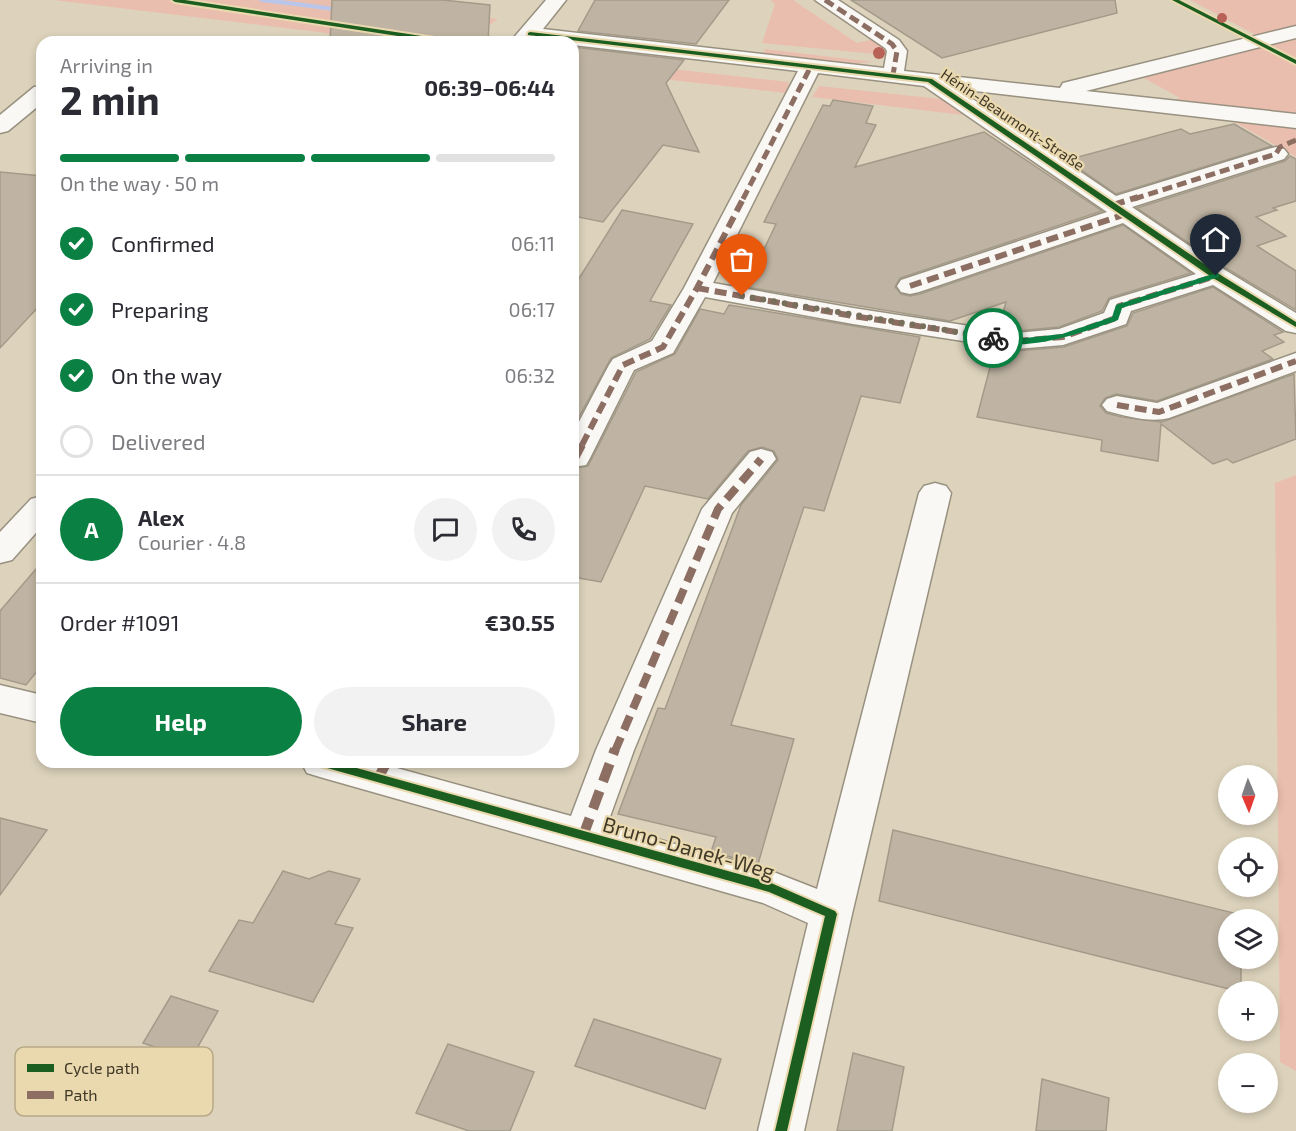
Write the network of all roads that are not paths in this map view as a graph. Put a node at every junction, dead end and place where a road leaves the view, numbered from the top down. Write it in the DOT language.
graph roads {
  1 [pos="556,0"];
  2 [pos="825,0"];
  3 [pos="1296,32"];
  4 [pos="527,36"];
  5 [pos="579,43"];
  6 [pos="811,66"];
  7 [pos="893,75"];
  8 [pos="930,80"];
  9 [pos="1049,93"];
  10 [pos="36,97"];
  11 [pos="1296,121"];
  12 [pos="0,126"];
  13 [pos="1276,154"];
  14 [pos="1120,210"];
  15 [pos="1216,276"];
  16 [pos="910,286"];
  17 [pos="697,288"];
  18 [pos="1296,325"];
  19 [pos="1296,361"];
  20 [pos="1117,405"];
  21 [pos="579,450"];
  22 [pos="761,459"];
  23 [pos="935,493"];
  24 [pos="36,513"];
  25 [pos="0,552"];
  26 [pos="0,699"];
  27 [pos="36,708"];
  28 [pos="366,768"];
  29 [pos="382,770"];
  30 [pos="583,836"];
  31 [pos="831,914"];
  32 [pos="781,1131"];
  1 -- 4 [label="street"];
  2 -- 7 [label="street"];
  3 -- 9 [label="street, Hénin-Beaumont-Straße"];
  5 -- 6 [label="street, Hénin-Beaumont-Straße"];
  6 -- 7 [label="street, Hénin-Beaumont-Straße"];
  6 -- 17 [label="street"];
  7 -- 8 [label="street, Hénin-Beaumont-Straße"];
  8 -- 9 [label="street, Hénin-Beaumont-Straße"];
  8 -- 14 [label="street, Hénin-Beaumont-Straße"];
  9 -- 11 [label="street, Hénin-Beaumont-Straße"];
  10 -- 12 [label="street"];
  13 -- 14 [label="street"];
  14 -- 15 [label="street, Hénin-Beaumont-Straße"];
  14 -- 16 [label="street"];
  15 -- 17 [label="street"];
  15 -- 18 [label="street, Hénin-Beaumont-Straße"];
  17 -- 21 [label="street"];
  19 -- 20 [label="street"];
  22 -- 30 [label="street, Bruno-Danek-Weg"];
  23 -- 31 [label="street"];
  24 -- 25 [label="street"];
  26 -- 27 [label="street"];
  28 -- 29 [label="street, Bruno-Danek-Weg"];
  29 -- 30 [label="street, Bruno-Danek-Weg"];
  30 -- 31 [label="street, Bruno-Danek-Weg"];
  31 -- 32 [label="street"];
}
